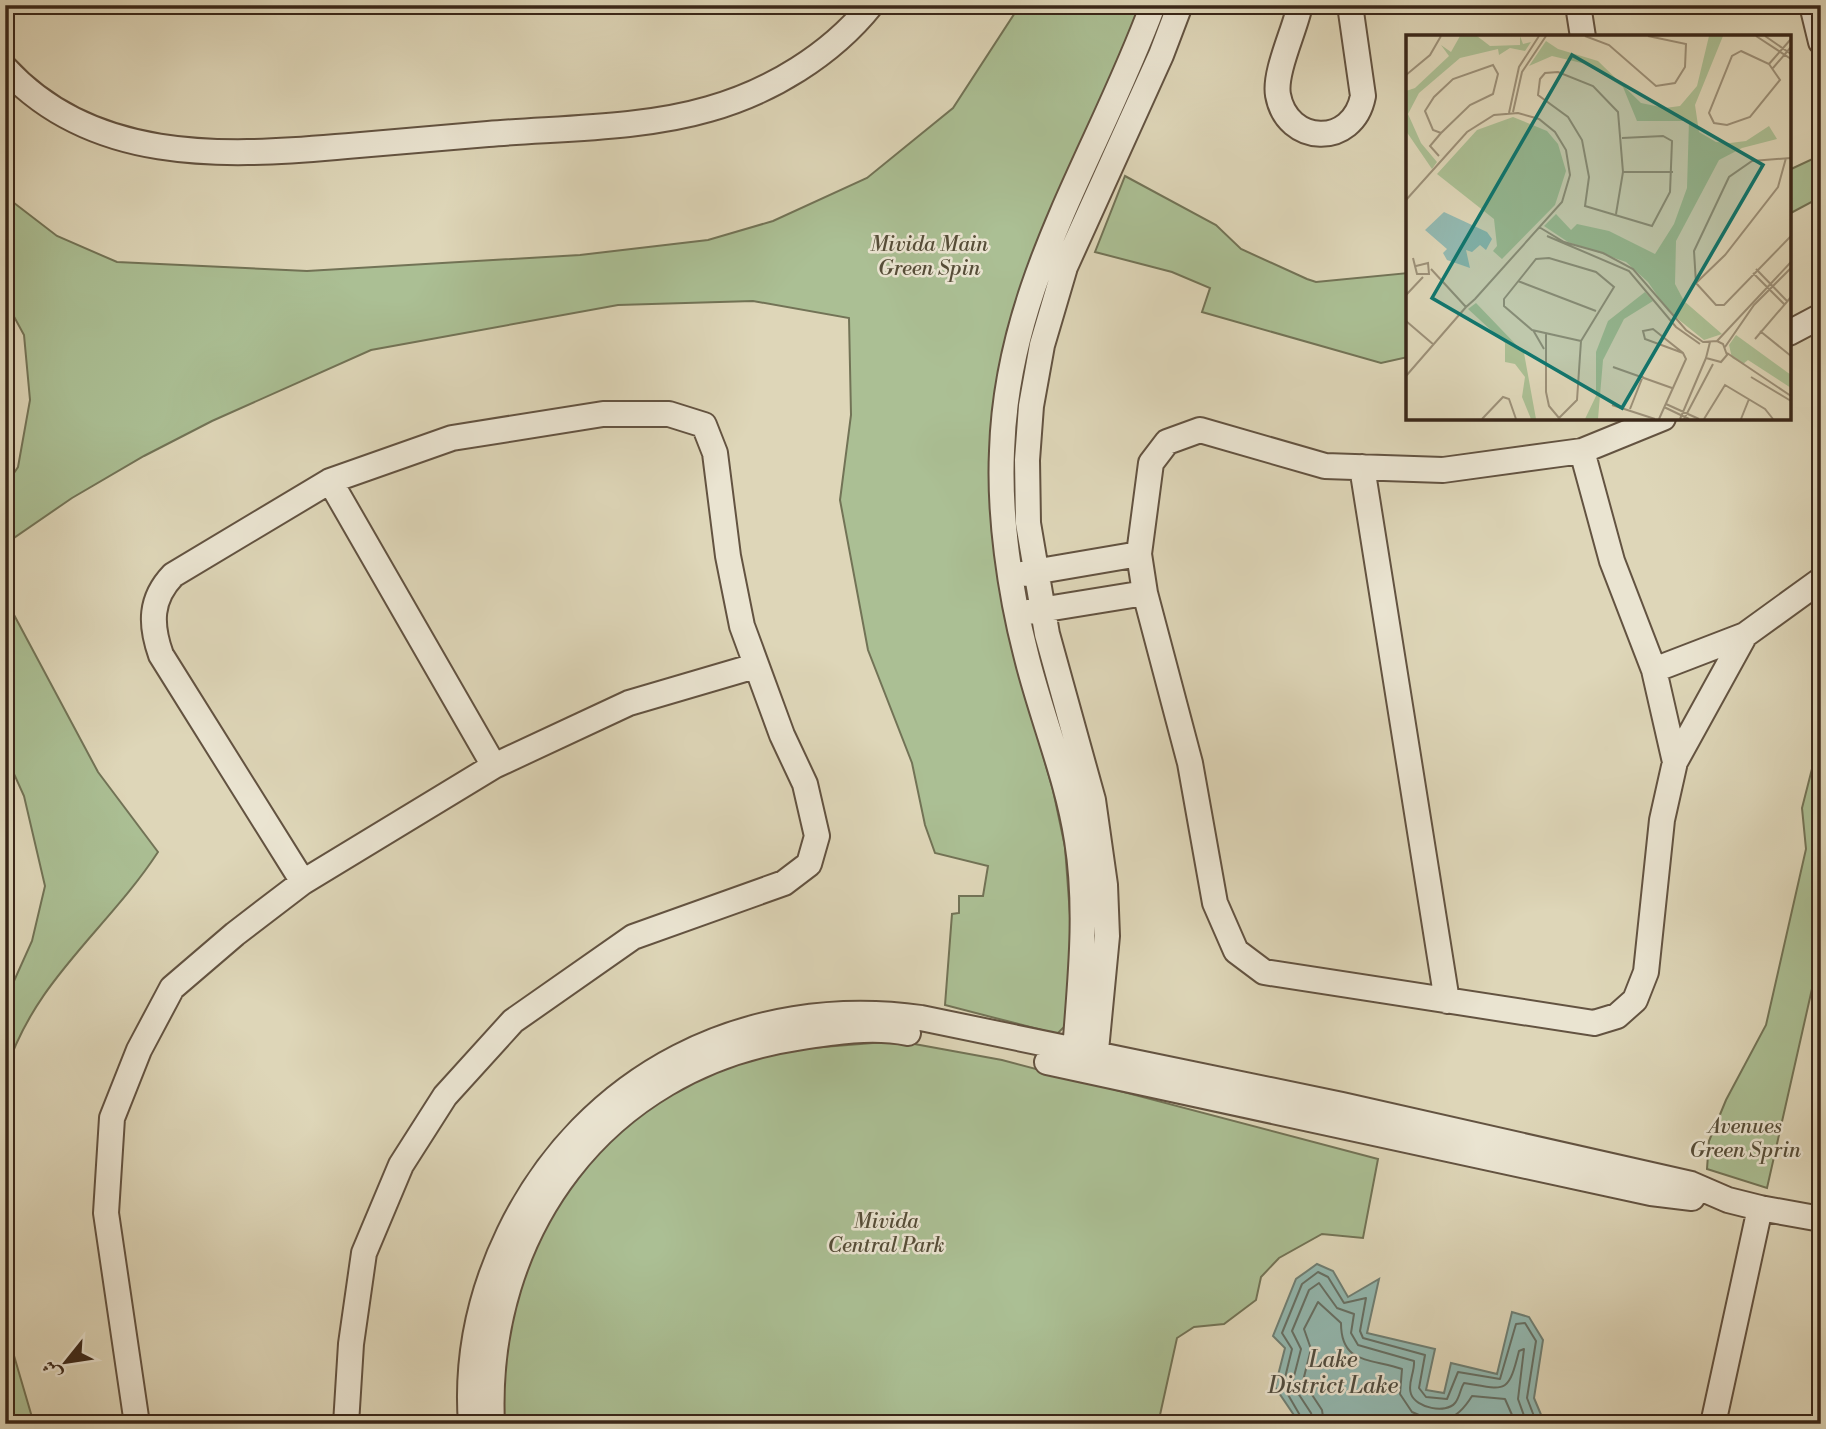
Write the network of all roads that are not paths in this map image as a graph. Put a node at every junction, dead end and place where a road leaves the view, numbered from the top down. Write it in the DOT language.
graph roads {
  1 [pos="871,5"];
  2 [pos="1153,5"];
  3 [pos="1180,5"];
  4 [pos="1300,5"];
  5 [pos="1350,5"];
  6 [pos="1577,5"];
  7 [pos="1812,5"];
  8 [pos="1584,35"];
  9 [pos="1821,42"];
  10 [pos="5,68"];
  11 [pos="1821,316"];
  12 [pos="1791,332"];
  13 [pos="1658,420"];
  14 [pos="1583,451"];
  15 [pos="1362,467"];
  16 [pos="330,481"];
  17 [pos="1139,554"];
  18 [pos="1024,573"];
  19 [pos="1821,580"];
  20 [pos="1145,593"];
  21 [pos="1045,609"];
  22 [pos="1017,614"];
  23 [pos="1745,635"];
  24 [pos="755,666"];
  25 [pos="1654,670"];
  26 [pos="1675,762"];
  27 [pos="494,766"];
  28 [pos="303,882"];
  29 [pos="1447,1001"];
  30 [pos="1084,1061"];
  31 [pos="1760,1208"];
  32 [pos="1821,1219"];
  33 [pos="137,1424"];
  34 [pos="346,1424"];
  35 [pos="471,1424"];
  36 [pos="492,1424"];
  37 [pos="1713,1424"];
  1 -- 10 [label="street"];
  2 -- 18 [label="street"];
  3 -- 18 [label="street"];
  4 -- 5 [label="street"];
  6 -- 8 [label="street"];
  7 -- 9 [label="street"];
  11 -- 12 [label="street"];
  13 -- 14 [label="street"];
  14 -- 15 [label="street"];
  14 -- 25 [label="street"];
  15 -- 17 [label="street"];
  15 -- 29 [label="street"];
  16 -- 24 [label="street"];
  16 -- 27 [label="street"];
  16 -- 28 [label="street"];
  17 -- 18 [label="street"];
  17 -- 20 [label="street"];
  18 -- 21 [label="street"];
  18 -- 22 [label="street"];
  19 -- 23 [label="street"];
  20 -- 21 [label="street"];
  20 -- 29 [label="street"];
  21 -- 22 [label="street"];
  21 -- 30 [label="street"];
  22 -- 30 [label="street"];
  23 -- 25 [label="street"];
  23 -- 26 [label="street"];
  24 -- 27 [label="street"];
  24 -- 34 [label="street"];
  25 -- 26 [label="street"];
  26 -- 29 [label="street"];
  27 -- 28 [label="street"];
  28 -- 33 [label="street"];
  30 -- 31 [label="street"];
  30 -- 35 [label="street"];
  30 -- 36 [label="street"];
  31 -- 32 [label="street"];
  31 -- 37 [label="street"];
}
